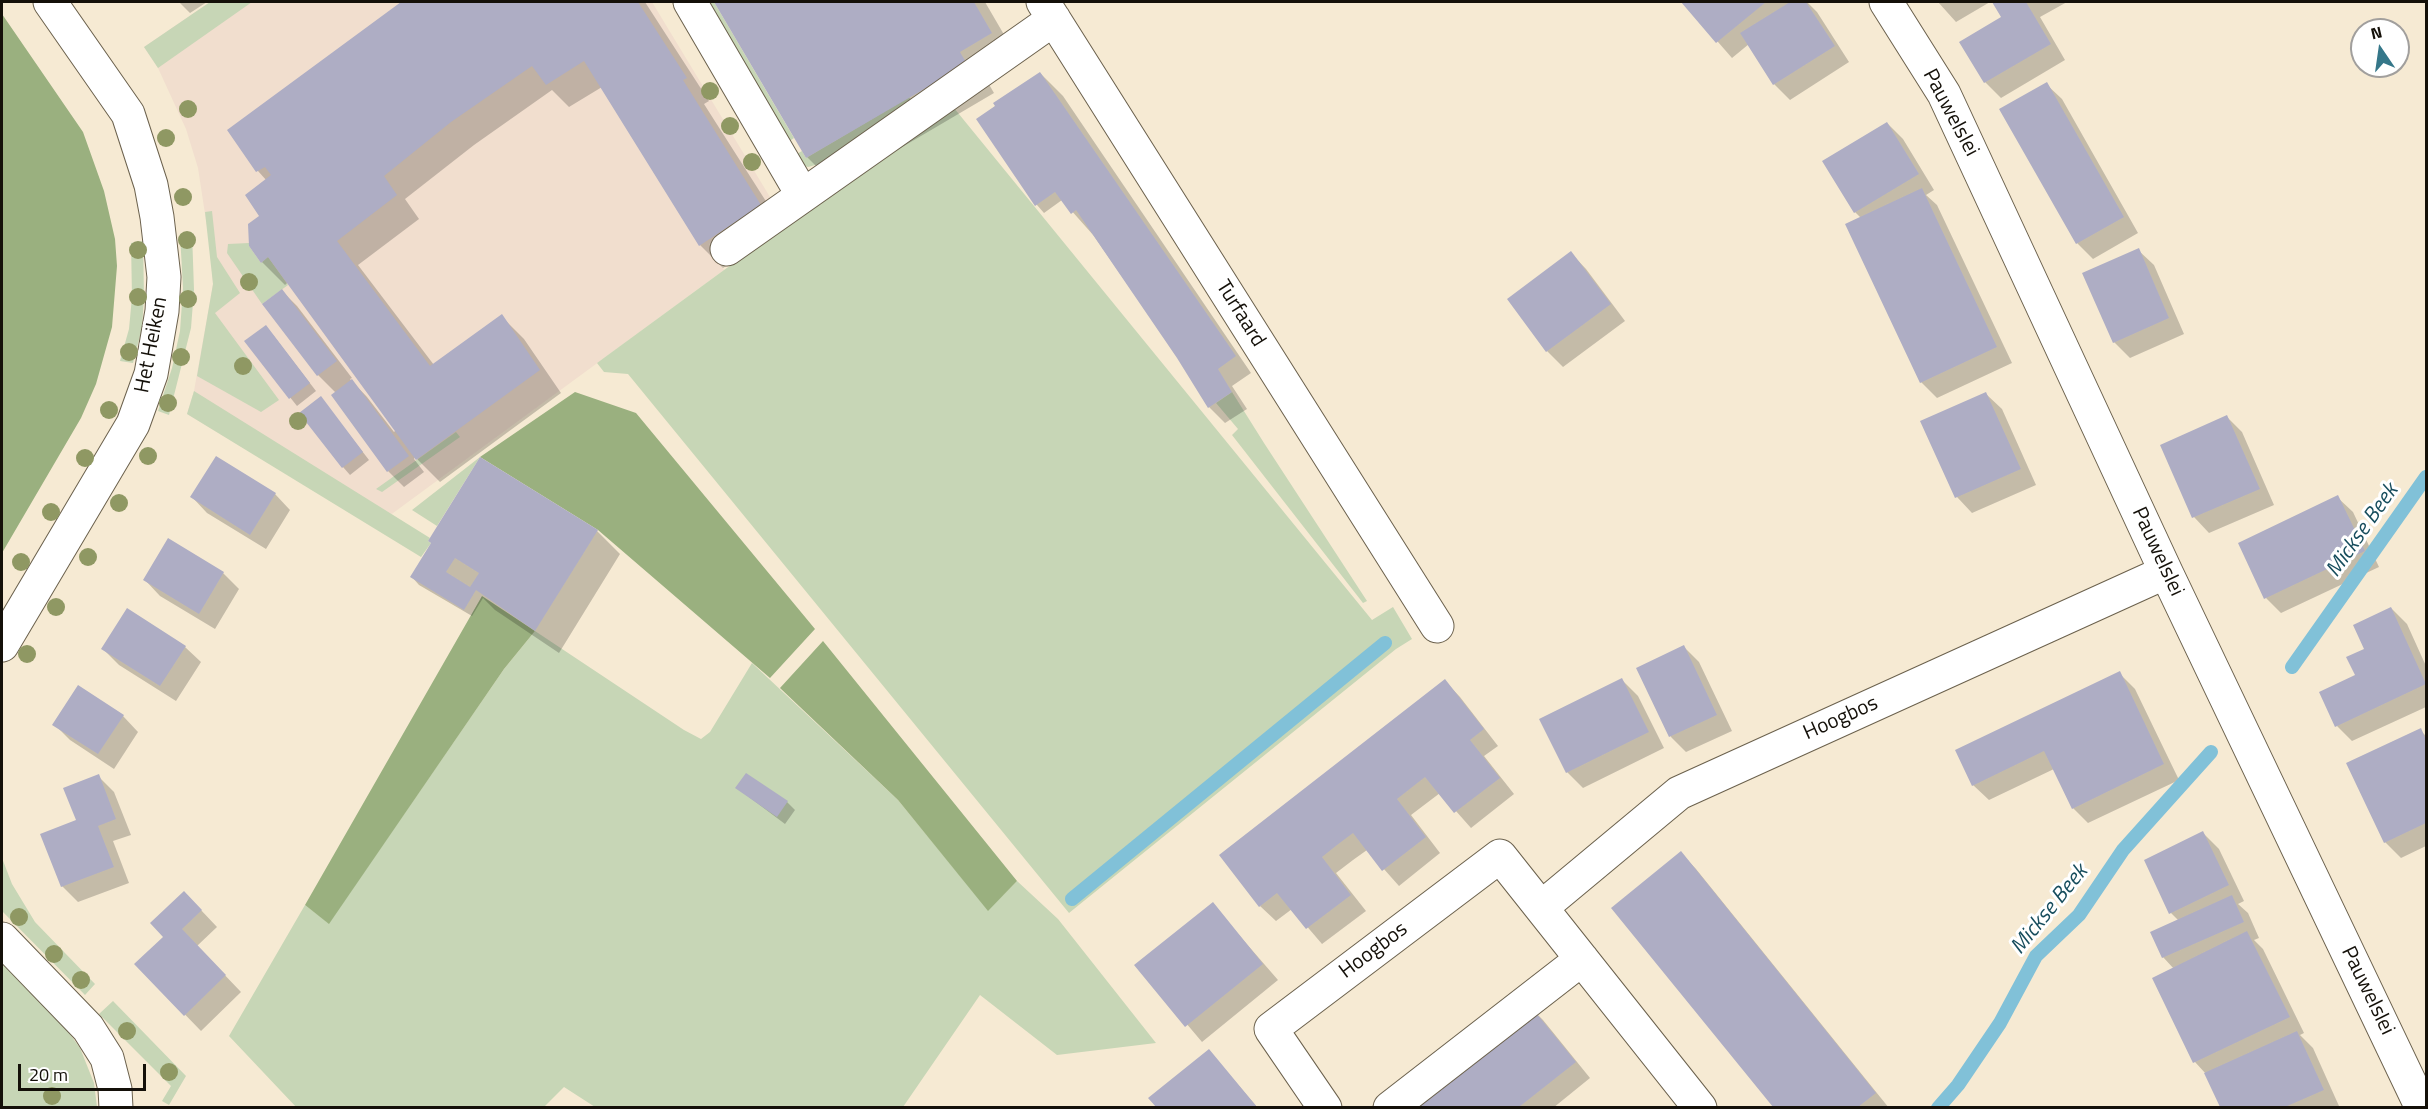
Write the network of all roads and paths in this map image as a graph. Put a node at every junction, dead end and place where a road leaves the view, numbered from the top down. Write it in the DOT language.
graph roads {
  1 [pos="50,2"];
  2 [pos="690,2"];
  3 [pos="1886,2"];
  4 [pos="1048,10"];
  5 [pos="802,194"];
  6 [pos="727,249"];
  7 [pos="2166,572"];
  8 [pos="1437,626"];
  9 [pos="2,645"];
  10 [pos="1542,908"];
  11 [pos="2,939"];
  12 [pos="1582,959"];
  13 [pos="116,1107"];
  14 [pos="1326,1107"];
  15 [pos="1390,1107"];
  16 [pos="1700,1107"];
  17 [pos="2422,1107"];
  1 -- 9 [label="street, Het Heiken"];
  2 -- 5 [label="street"];
  3 -- 7 [label="street, Pauwelslei"];
  4 -- 5 [label="street"];
  4 -- 8 [label="street, Turfaard"];
  5 -- 6 [label="street"];
  7 -- 10 [label="street, Hoogbos"];
  7 -- 17 [label="street, Pauwelslei"];
  10 -- 12 [label="street, Hoogbos"];
  10 -- 14 [label="street, Hoogbos"];
  11 -- 13 [label="street"];
  12 -- 15 [label="street"];
  12 -- 16 [label="street, Hoogbos"];
}
